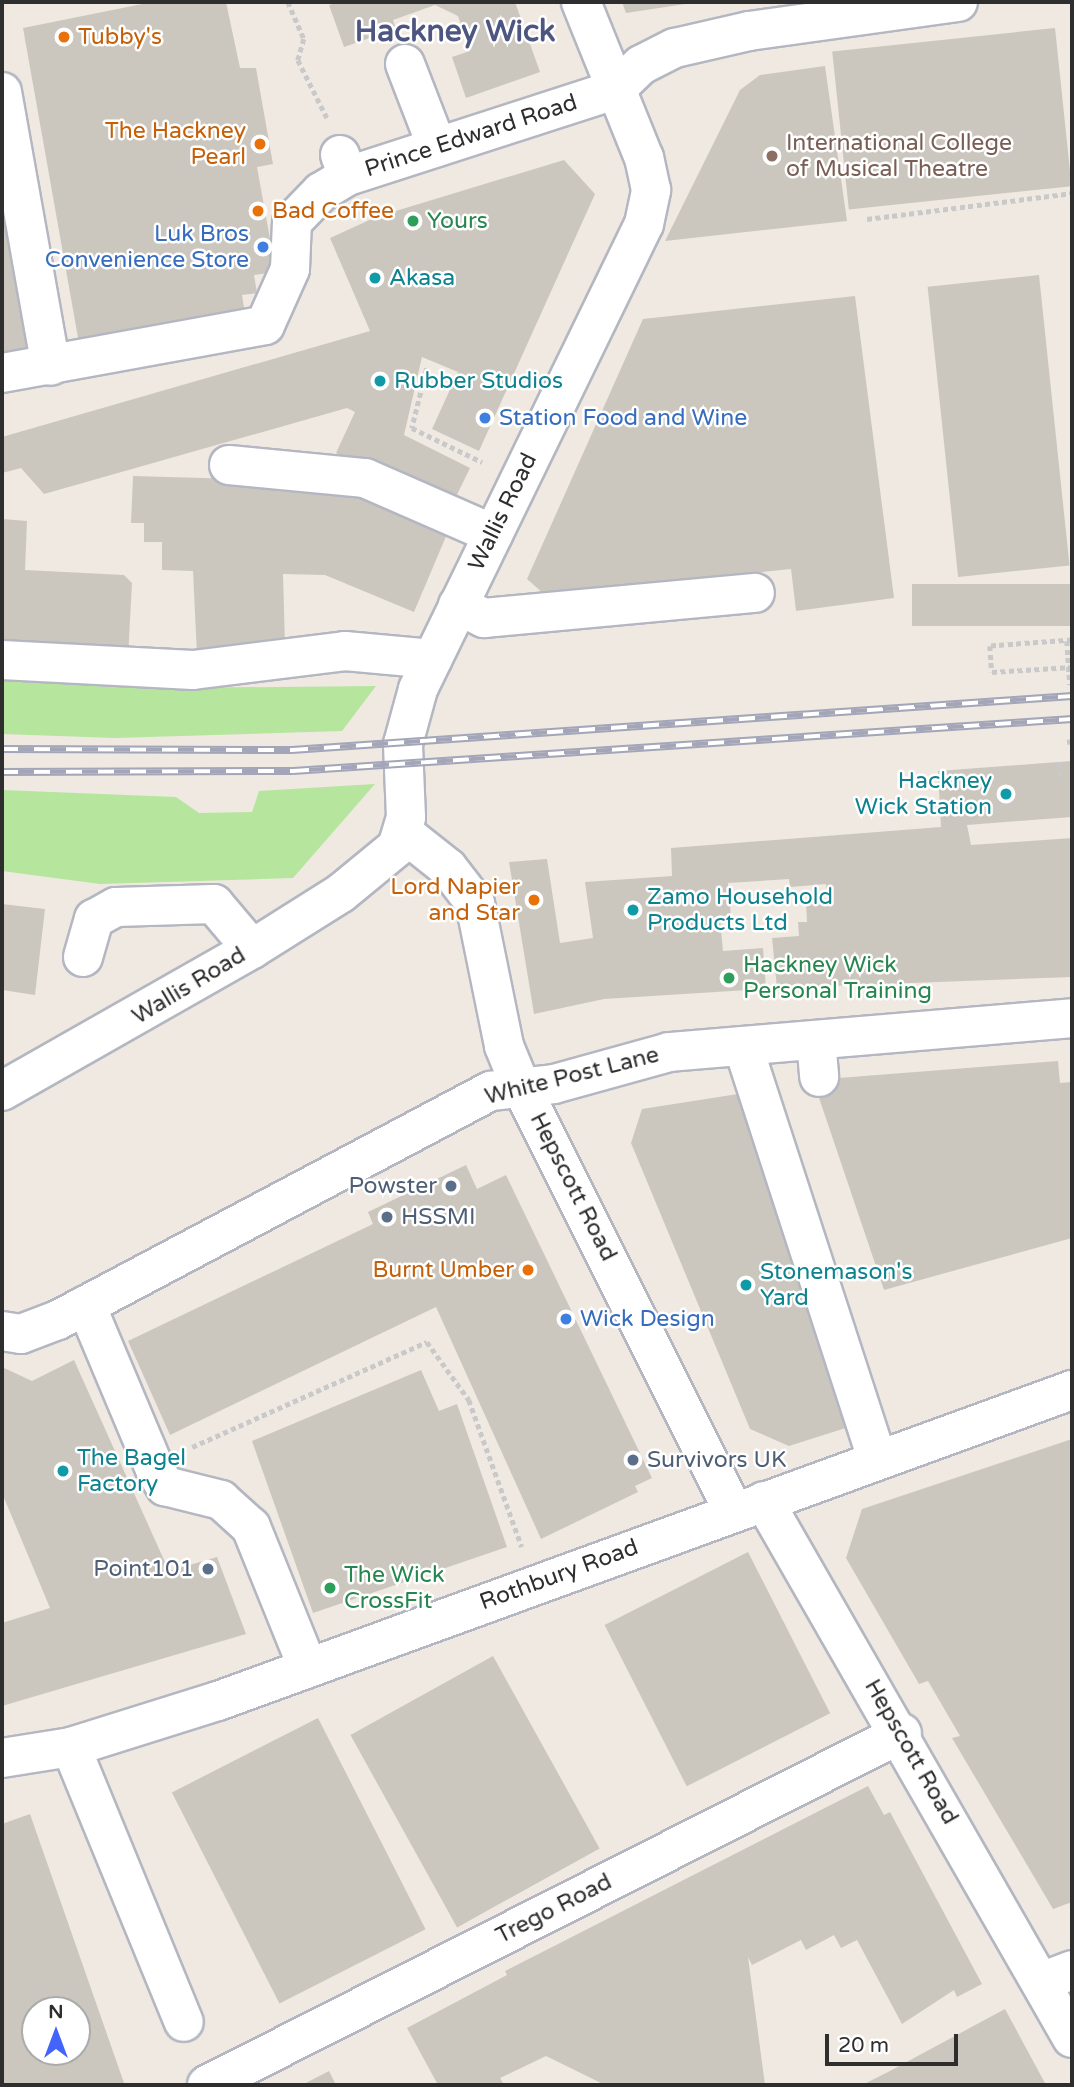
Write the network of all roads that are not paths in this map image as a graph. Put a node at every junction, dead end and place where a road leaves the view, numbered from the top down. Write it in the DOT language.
graph roads {
  1 [pos="581,2"];
  2 [pos="958,2"];
  3 [pos="405,64"];
  4 [pos="615,90"];
  5 [pos="2,92"];
  6 [pos="437,147"];
  7 [pos="51,366"];
  8 [pos="2,373"];
  9 [pos="229,465"];
  10 [pos="493,534"];
  11 [pos="755,593"];
  12 [pos="458,605"];
  13 [pos="433,659"];
  14 [pos="2,660"];
  15 [pos="404,833"];
  16 [pos="252,949"];
  17 [pos="83,957"];
  18 [pos="1072,1018"];
  19 [pos="743,1046"];
  20 [pos="521,1087"];
  21 [pos="2,1091"];
  22 [pos="86,1305"];
  23 [pos="2,1331"];
  24 [pos="1072,1390"];
  25 [pos="877,1459"];
  26 [pos="749,1507"];
  27 [pos="308,1668"];
  28 [pos="902,1733"];
  29 [pos="71,1747"];
  30 [pos="2,1758"];
  31 [pos="1056,1986"];
  32 [pos="184,2022"];
  33 [pos="1072,2038"];
  34 [pos="207,2085"];
  1 -- 4 [label="street, Wallis Road"];
  2 -- 4 [label="street"];
  3 -- 6 [label="street"];
  4 -- 6 [label="street, Prince Edward Road"];
  4 -- 10 [label="street, Wallis Road"];
  5 -- 7 [label="street"];
  6 -- 7 [label="street, Prince Edward Road"];
  7 -- 8 [label="street"];
  9 -- 10 [label="street"];
  10 -- 12 [label="street, Wallis Road"];
  11 -- 12 [label="street"];
  12 -- 13 [label="street, Wallis Road"];
  13 -- 14 [label="street"];
  13 -- 15 [label="street, Wallis Road"];
  15 -- 16 [label="street, Wallis Road"];
  15 -- 20 [label="street, Hepscott Road"];
  16 -- 17 [label="street"];
  16 -- 21 [label="street, Wallis Road"];
  18 -- 19 [label="street, White Post Lane"];
  19 -- 20 [label="street, White Post Lane"];
  19 -- 25 [label="street"];
  20 -- 22 [label="street, White Post Lane"];
  20 -- 26 [label="street, Hepscott Road"];
  22 -- 23 [label="street, White Post Lane"];
  22 -- 27 [label="street"];
  24 -- 25 [label="street, Rothbury Road"];
  25 -- 26 [label="street, Rothbury Road"];
  26 -- 27 [label="street, Rothbury Road"];
  26 -- 28 [label="street, Hepscott Road"];
  27 -- 29 [label="street, Rothbury Road"];
  28 -- 31 [label="street, Hepscott Road"];
  28 -- 34 [label="street, Trego Road"];
  29 -- 30 [label="street, Rothbury Road"];
  29 -- 32 [label="street"];
  31 -- 33 [label="street, Hepscott Road"];
}
